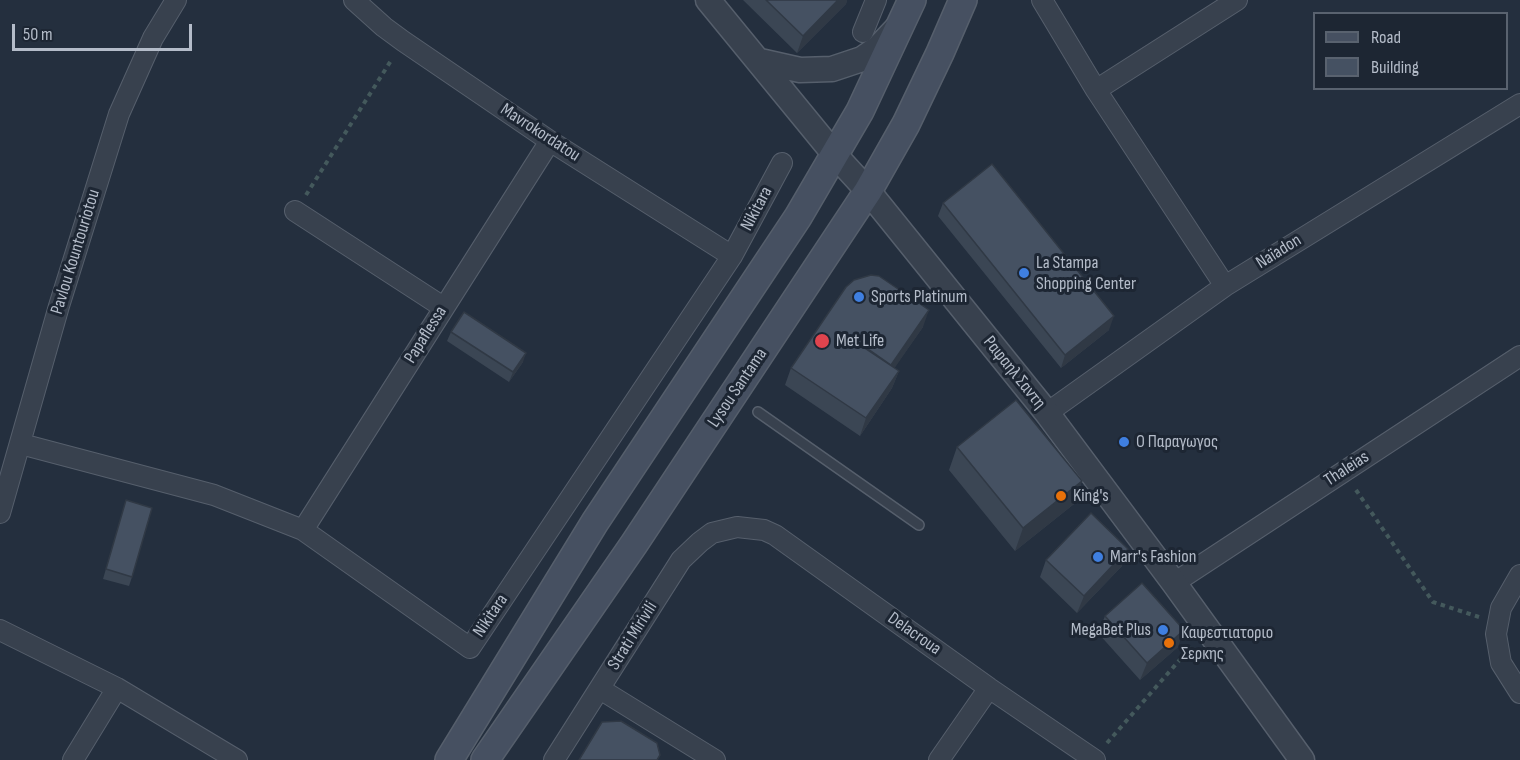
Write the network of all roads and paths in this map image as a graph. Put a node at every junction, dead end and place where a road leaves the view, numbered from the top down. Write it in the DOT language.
graph roads {
  1 [pos="176,0"];
  2 [pos="354,0"];
  3 [pos="708,0"];
  4 [pos="876,0"];
  5 [pos="963,0"];
  6 [pos="1042,0"];
  7 [pos="1237,0"];
  8 [pos="908,11"];
  9 [pos="863,32"];
  10 [pos="403,41"];
  11 [pos="760,61"];
  12 [pos="1096,90"];
  13 [pos="1520,104"];
  14 [pos="550,141"];
  15 [pos="835,155"];
  16 [pos="782,163"];
  17 [pos="868,191"];
  18 [pos="296,211"];
  19 [pos="732,256"];
  20 [pos="1225,286"];
  21 [pos="443,307"];
  22 [pos="1520,356"];
  23 [pos="758,412"];
  24 [pos="1047,413"];
  25 [pos="21,444"];
  26 [pos="1343,472"];
  27 [pos="0,513"];
  28 [pos="919,525"];
  29 [pos="303,530"];
  30 [pos="727,530"];
  31 [pos="1520,575"];
  32 [pos="1174,583"];
  33 [pos="1498,624"];
  34 [pos="1208,629"];
  35 [pos="0,630"];
  36 [pos="117,688"];
  37 [pos="989,688"];
  38 [pos="600,689"];
  39 [pos="1520,693"];
  40 [pos="1293,756"];
  41 [pos="73,760"];
  42 [pos="237,760"];
  43 [pos="449,760"];
  44 [pos="485,760"];
  45 [pos="554,760"];
  46 [pos="715,760"];
  47 [pos="939,760"];
  48 [pos="1094,760"];
  1 -- 25 [label="street, Pavlou Kountouriotou"];
  2 -- 10 [label="street, Mavrokordatou"];
  3 -- 11 [label="street, Ραφαηλ Σαντη"];
  4 -- 9 [label="street"];
  5 -- 17 [label="main road, Lysou Santama"];
  6 -- 12 [label="street"];
  7 -- 12 [label="street"];
  8 -- 11 [label="street"];
  8 -- 15 [label="main road"];
  10 -- 14 [label="street, Mavrokordatou"];
  10 -- 18 [label="path"];
  11 -- 15 [label="street, Ραφαηλ Σαντη"];
  12 -- 20 [label="street"];
  13 -- 20 [label="street, Naïadon"];
  14 -- 19 [label="street, Mavrokordatou"];
  14 -- 21 [label="street, Papaflessa"];
  15 -- 17 [label="street, Ραφαηλ Σαντη"];
  15 -- 43 [label="main road"];
  16 -- 19 [label="street, Nikitara"];
  17 -- 24 [label="street, Ραφαηλ Σαντη"];
  17 -- 44 [label="main road, Lysou Santama"];
  18 -- 21 [label="street"];
  19 -- 29 [label="street, Nikitara"];
  20 -- 24 [label="street, Naïadon"];
  21 -- 29 [label="street, Papaflessa"];
  22 -- 26 [label="street, Thaleias"];
  23 -- 28 [label="lane"];
  24 -- 32 [label="street, Ραφαηλ Σαντη"];
  25 -- 27 [label="street, Pavlou Kountouriotou"];
  25 -- 29 [label="street, Nikitara"];
  26 -- 32 [label="street, Thaleias"];
  26 -- 33 [label="path"];
  30 -- 37 [label="street, Delacroua"];
  30 -- 38 [label="street, Strati Mirivili"];
  31 -- 33 [label="street"];
  32 -- 34 [label="street, Ραφαηλ Σαντη"];
  33 -- 39 [label="street"];
  34 -- 40 [label="street, Ραφαηλ Σαντη"];
  34 -- 48 [label="path"];
  35 -- 36 [label="street"];
  36 -- 41 [label="street"];
  36 -- 42 [label="street"];
  37 -- 47 [label="street"];
  37 -- 48 [label="street, Delacroua"];
  38 -- 45 [label="street, Strati Mirivili"];
  38 -- 46 [label="street"];
}
